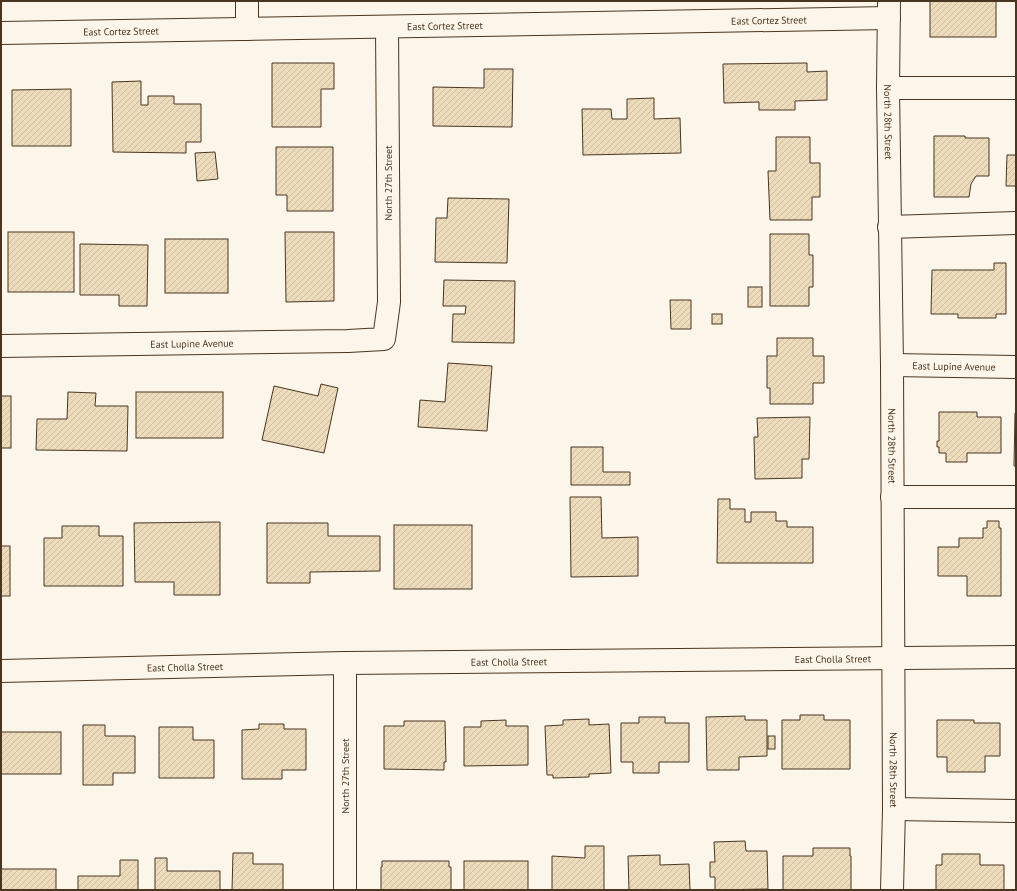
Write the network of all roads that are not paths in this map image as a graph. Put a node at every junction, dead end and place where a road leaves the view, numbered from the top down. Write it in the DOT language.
graph roads {
  1 [pos="247,1"];
  2 [pos="889,10"];
  3 [pos="386,27"];
  4 [pos="247,29"];
  5 [pos="1,33"];
  6 [pos="888,88"];
  7 [pos="1016,88"];
  8 [pos="1016,223"];
  9 [pos="889,227"];
  10 [pos="384,339"];
  11 [pos="1,346"];
  12 [pos="892,364"];
  13 [pos="1016,367"];
  14 [pos="892,497"];
  15 [pos="1016,497"];
  16 [pos="1016,658"];
  17 [pos="893,659"];
  18 [pos="345,663"];
  19 [pos="1,670"];
  20 [pos="894,808"];
  21 [pos="1016,810"];
  22 [pos="345,890"];
  23 [pos="892,890"];
  1 -- 4 [label="street"];
  2 -- 3 [label="street, East Cortez Street"];
  2 -- 6 [label="street, North 28th Street"];
  3 -- 4 [label="street, East Cortez Street"];
  3 -- 10 [label="street, North 27th Street"];
  4 -- 5 [label="street, East Cortez Street"];
  6 -- 7 [label="street"];
  6 -- 9 [label="street, North 28th Street"];
  8 -- 9 [label="street"];
  9 -- 12 [label="street, North 28th Street"];
  10 -- 11 [label="street, East Lupine Avenue"];
  12 -- 13 [label="street, East Lupine Avenue"];
  12 -- 14 [label="street, North 28th Street"];
  14 -- 15 [label="street"];
  14 -- 17 [label="street, North 28th Street"];
  16 -- 17 [label="street, East Cholla Street"];
  17 -- 18 [label="street, East Cholla Street"];
  17 -- 20 [label="street, North 28th Street"];
  18 -- 19 [label="street, East Cholla Street"];
  18 -- 22 [label="street, North 27th Street"];
  20 -- 21 [label="street"];
  20 -- 23 [label="street, North 28th Street"];
}
